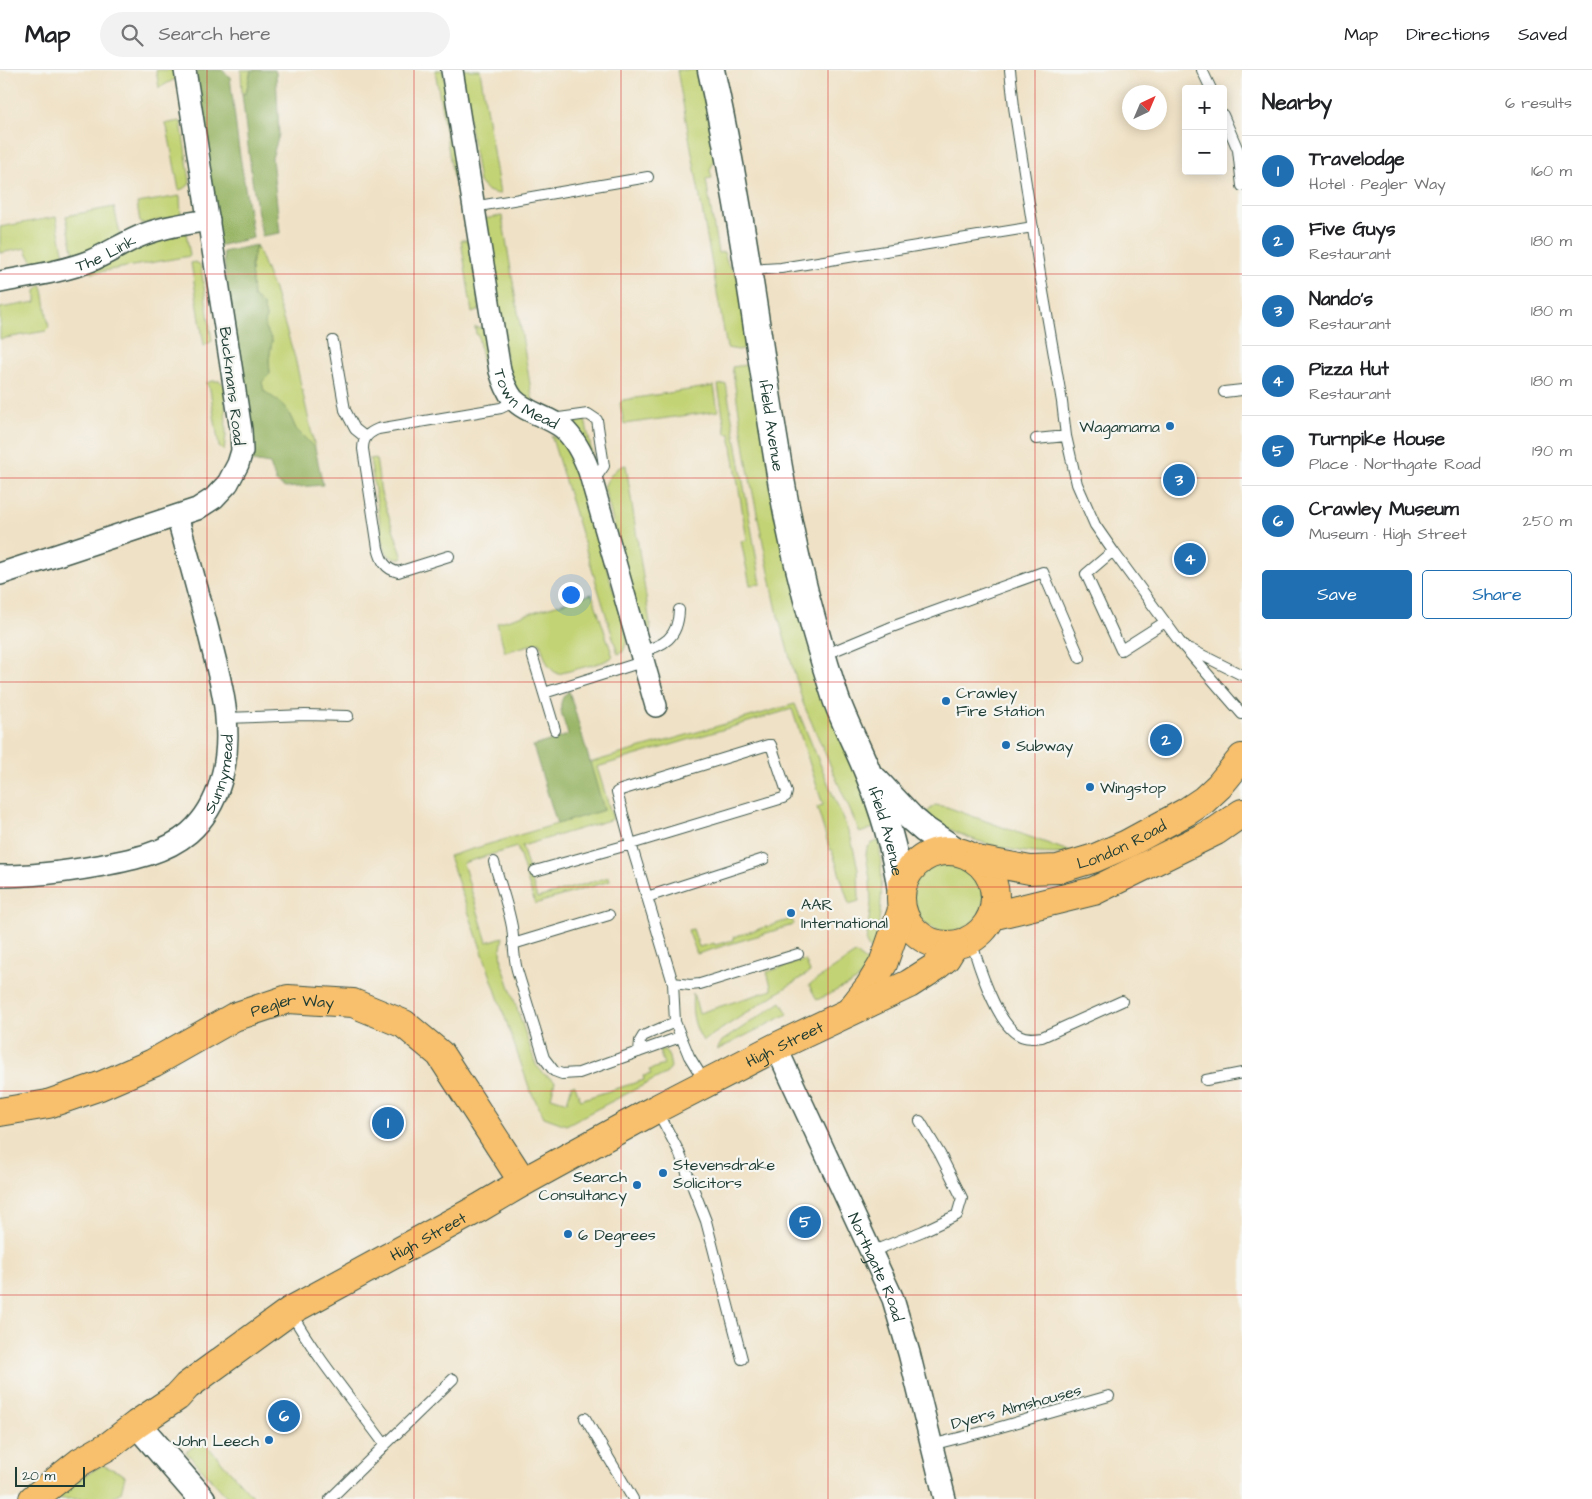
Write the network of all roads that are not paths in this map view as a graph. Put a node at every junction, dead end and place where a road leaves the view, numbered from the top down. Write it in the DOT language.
graph roads {
  1 [pos="185,70"];
  2 [pos="452,70"];
  3 [pos="711,70"];
  4 [pos="1010,70"];
  5 [pos="1202,70"];
  6 [pos="1209,85"];
  7 [pos="1227,124"];
  8 [pos="648,177"];
  9 [pos="1242,186"];
  10 [pos="473,207"];
  11 [pos="209,220"];
  12 [pos="1033,227"];
  13 [pos="748,270"];
  14 [pos="0,282"];
  15 [pos="333,341"];
  16 [pos="1242,390"];
  17 [pos="1224,392"];
  18 [pos="513,398"];
  19 [pos="549,420"];
  20 [pos="1066,436"];
  21 [pos="365,437"];
  22 [pos="1036,439"];
  23 [pos="592,484"];
  24 [pos="177,516"];
  25 [pos="1112,551"];
  26 [pos="449,556"];
  27 [pos="0,574"];
  28 [pos="680,610"];
  29 [pos="1165,622"];
  30 [pos="1185,646"];
  31 [pos="532,654"];
  32 [pos="823,656"];
  33 [pos="641,657"];
  34 [pos="1080,658"];
  35 [pos="1242,675"];
  36 [pos="544,693"];
  37 [pos="656,706"];
  38 [pos="1242,714"];
  39 [pos="348,716"];
  40 [pos="226,718"];
  41 [pos="555,730"];
  42 [pos="1242,758"];
  43 [pos="868,773"];
  44 [pos="1242,813"];
  45 [pos="631,844"];
  46 [pos="967,856"];
  47 [pos="764,859"];
  48 [pos="494,862"];
  49 [pos="535,871"];
  50 [pos="0,876"];
  51 [pos="647,897"];
  52 [pos="901,901"];
  53 [pos="609,915"];
  54 [pos="992,916"];
  55 [pos="963,942"];
  56 [pos="513,944"];
  57 [pos="798,954"];
  58 [pos="672,983"];
  59 [pos="1122,1001"];
  60 [pos="849,1014"];
  61 [pos="675,1022"];
  62 [pos="680,1037"];
  63 [pos="776,1047"];
  64 [pos="639,1052"];
  65 [pos="1242,1073"];
  66 [pos="1206,1080"];
  67 [pos="706,1083"];
  68 [pos="656,1108"];
  69 [pos="0,1112"];
  70 [pos="920,1121"];
  71 [pos="523,1182"];
  72 [pos="871,1252"];
  73 [pos="290,1311"];
  74 [pos="742,1359"];
  75 [pos="453,1379"];
  76 [pos="1109,1396"];
  77 [pos="586,1418"];
  78 [pos="137,1424"];
  79 [pos="385,1445"];
  80 [pos="931,1445"];
  81 [pos="33,1499"];
  82 [pos="202,1499"];
  83 [pos="330,1499"];
  84 [pos="633,1499"];
  85 [pos="945,1499"];
  1 -- 11 [label="street, Buckmans Road"];
  2 -- 10 [label="street, Town Mead"];
  3 -- 13 [label="street, Ifield Avenue"];
  4 -- 12 [label="lane"];
  5 -- 6 [label="lane"];
  7 -- 9 [label="lane"];
  8 -- 10 [label="lane"];
  10 -- 18 [label="street, Town Mead"];
  11 -- 14 [label="street, The Link"];
  11 -- 24 [label="street, Buckmans Road"];
  12 -- 13 [label="lane"];
  12 -- 20 [label="lane"];
  13 -- 32 [label="street, Ifield Avenue"];
  15 -- 21 [label="lane"];
  16 -- 17 [label="lane"];
  18 -- 19 [label="street, Town Mead"];
  18 -- 21 [label="lane"];
  19 -- 23 [label="street, Town Mead"];
  19 -- 23 [label="lane"];
  20 -- 22 [label="lane"];
  20 -- 25 [label="lane"];
  21 -- 26 [label="lane"];
  23 -- 33 [label="street, Town Mead"];
  24 -- 27 [label="street, Buckmans Road"];
  24 -- 40 [label="street, Sunnymead"];
  25 -- 29 [label="lane"];
  25 -- 29 [label="lane"];
  28 -- 33 [label="lane"];
  29 -- 30 [label="lane"];
  30 -- 35 [label="lane"];
  30 -- 38 [label="lane"];
  31 -- 36 [label="lane"];
  32 -- 34 [label="lane"];
  32 -- 43 [label="street, Ifield Avenue"];
  33 -- 36 [label="lane"];
  33 -- 37 [label="street, Town Mead"];
  36 -- 41 [label="lane"];
  39 -- 40 [label="lane"];
  40 -- 50 [label="street, Sunnymead"];
  42 -- 46 [label="main road, London Road"];
  43 -- 46 [label="street, Ifield Avenue"];
  43 -- 52 [label="street, Ifield Avenue"];
  44 -- 54 [label="main road, London Road"];
  45 -- 45 [label="lane"];
  45 -- 49 [label="lane"];
  45 -- 51 [label="lane"];
  46 -- 52 [label="main road"];
  46 -- 54 [label="main road"];
  47 -- 51 [label="lane"];
  48 -- 56 [label="lane"];
  51 -- 58 [label="lane"];
  52 -- 55 [label="main road"];
  52 -- 60 [label="main road, High Street"];
  53 -- 56 [label="lane"];
  54 -- 55 [label="main road"];
  55 -- 59 [label="lane"];
  55 -- 60 [label="main road, High Street"];
  56 -- 64 [label="lane"];
  57 -- 58 [label="lane"];
  58 -- 61 [label="lane"];
  60 -- 63 [label="main road, High Street"];
  61 -- 62 [label="lane"];
  61 -- 64 [label="lane"];
  62 -- 64 [label="lane"];
  62 -- 67 [label="lane"];
  63 -- 67 [label="main road, High Street"];
  63 -- 72 [label="street, Northgate Road"];
  65 -- 66 [label="lane"];
  67 -- 68 [label="main road, High Street"];
  68 -- 71 [label="main road, High Street"];
  68 -- 74 [label="lane"];
  69 -- 71 [label="main road, Pegler Way"];
  70 -- 72 [label="lane"];
  71 -- 73 [label="main road, High Street"];
  72 -- 80 [label="street, Northgate Road"];
  73 -- 78 [label="main road, High Street"];
  73 -- 79 [label="lane"];
  75 -- 79 [label="lane"];
  76 -- 80 [label="lane, Dyers Almshouses"];
  77 -- 84 [label="lane"];
  78 -- 81 [label="main road, High Street"];
  78 -- 82 [label="street"];
  79 -- 83 [label="lane"];
  80 -- 85 [label="street, Northgate Road"];
}
